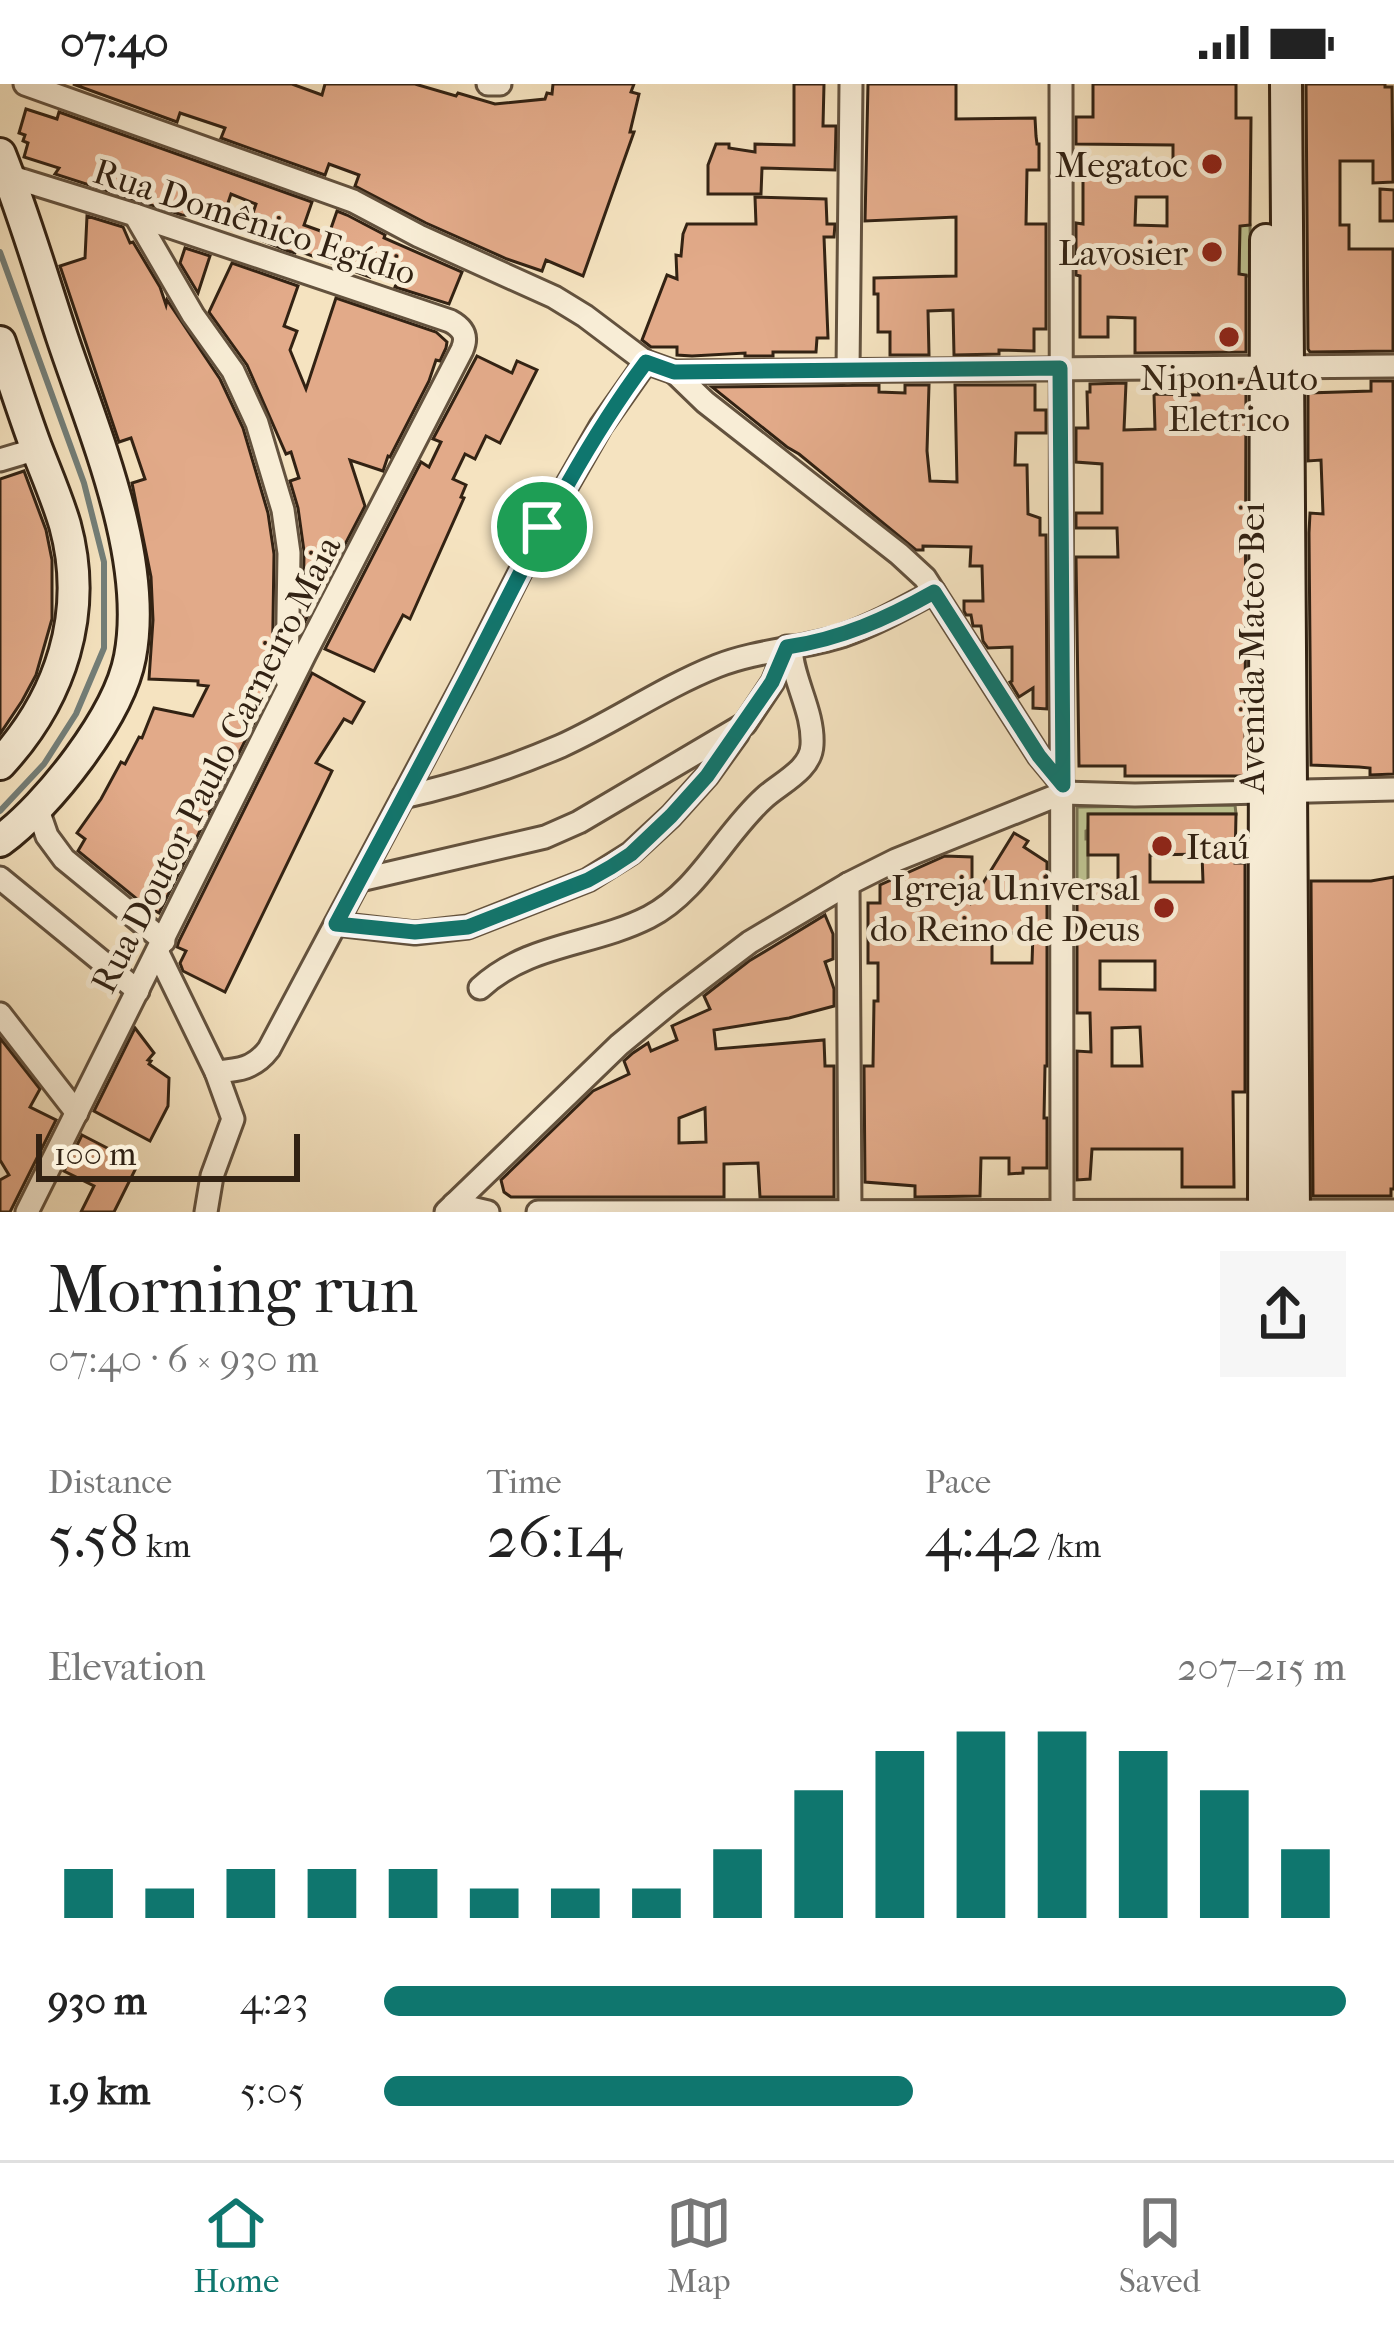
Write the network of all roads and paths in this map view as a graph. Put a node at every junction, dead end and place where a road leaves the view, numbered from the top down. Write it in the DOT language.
graph roads {
  1 [pos="25,84"];
  2 [pos="488,84"];
  3 [pos="500,84"];
  4 [pos="851,84"];
  5 [pos="1061,84"];
  6 [pos="1266,84"];
  7 [pos="1286,84"];
  8 [pos="4,165"];
  9 [pos="135,214"];
  10 [pos="0,342"];
  11 [pos="464,345"];
  12 [pos="646,362"];
  13 [pos="1394,366"];
  14 [pos="1277,367"];
  15 [pos="1060,368"];
  16 [pos="848,371"];
  17 [pos="674,372"];
  18 [pos="37,449"];
  19 [pos="0,460"];
  20 [pos="934,592"];
  21 [pos="789,647"];
  22 [pos="286,692"];
  23 [pos="745,724"];
  24 [pos="0,764"];
  25 [pos="1063,789"];
  26 [pos="1394,789"];
  27 [pos="1278,790"];
  28 [pos="403,797"];
  29 [pos="38,810"];
  30 [pos="0,841"];
  31 [pos="0,878"];
  32 [pos="360,880"];
  33 [pos="848,884"];
  34 [pos="336,924"];
  35 [pos="161,947"];
  36 [pos="480,988"];
  37 [pos="138,991"];
  38 [pos="0,1014"];
  39 [pos="216,1072"];
  40 [pos="77,1113"];
  41 [pos="450,1208"];
  42 [pos="640,1211"];
  43 [pos="1062,1211"];
  44 [pos="1279,1211"];
  45 [pos="1394,1211"];
  46 [pos="27,1212"];
  47 [pos="206,1212"];
  48 [pos="488,1212"];
  49 [pos="538,1212"];
  50 [pos="850,1212"];
  1 -- 12 [label="street"];
  2 -- 3 [label="street"];
  4 -- 16 [label="street"];
  5 -- 15 [label="street"];
  6 -- 14 [label="main road, Avenida Mateo Bei"];
  7 -- 14 [label="main road, Avenida Mateo Bei"];
  8 -- 9 [label="street, Rua Domênico Egídio"];
  8 -- 29 [label="main road"];
  9 -- 11 [label="street, Rua Domênico Egídio"];
  9 -- 22 [label="street"];
  10 -- 18 [label="main road"];
  11 -- 22 [label="street, Rua Doutor Paulo Carneiro Maia"];
  12 -- 17 [label="street"];
  12 -- 28 [label="street"];
  13 -- 14 [label="street"];
  14 -- 15 [label="street"];
  14 -- 27 [label="main road, Avenida Mateo Bei"];
  15 -- 16 [label="street"];
  15 -- 25 [label="street"];
  16 -- 17 [label="street"];
  17 -- 20 [label="street"];
  18 -- 19 [label="street"];
  18 -- 24 [label="main road"];
  20 -- 21 [label="street"];
  20 -- 25 [label="street"];
  21 -- 23 [label="street"];
  21 -- 28 [label="street"];
  21 -- 36 [label="street"];
  22 -- 35 [label="street, Rua Doutor Paulo Carneiro Maia"];
  23 -- 32 [label="street"];
  23 -- 34 [label="street"];
  25 -- 27 [label="street"];
  25 -- 33 [label="street"];
  25 -- 43 [label="street"];
  26 -- 27 [label="street"];
  27 -- 44 [label="main road, Avenida Mateo Bei"];
  28 -- 32 [label="street"];
  29 -- 30 [label="main road"];
  29 -- 35 [label="street"];
  31 -- 37 [label="street"];
  32 -- 34 [label="street"];
  33 -- 41 [label="street"];
  33 -- 50 [label="street"];
  34 -- 39 [label="street"];
  35 -- 37 [label="street, Rua Doutor Paulo Carneiro Maia"];
  35 -- 39 [label="street"];
  37 -- 40 [label="street, Rua Doutor Paulo Carneiro Maia"];
  38 -- 40 [label="street"];
  39 -- 47 [label="street"];
  40 -- 46 [label="street, Rua Doutor Paulo Carneiro Maia"];
  41 -- 48 [label="street"];
  42 -- 49 [label="street"];
  42 -- 50 [label="street"];
  43 -- 44 [label="street"];
  43 -- 50 [label="street"];
  44 -- 45 [label="street"];
}
